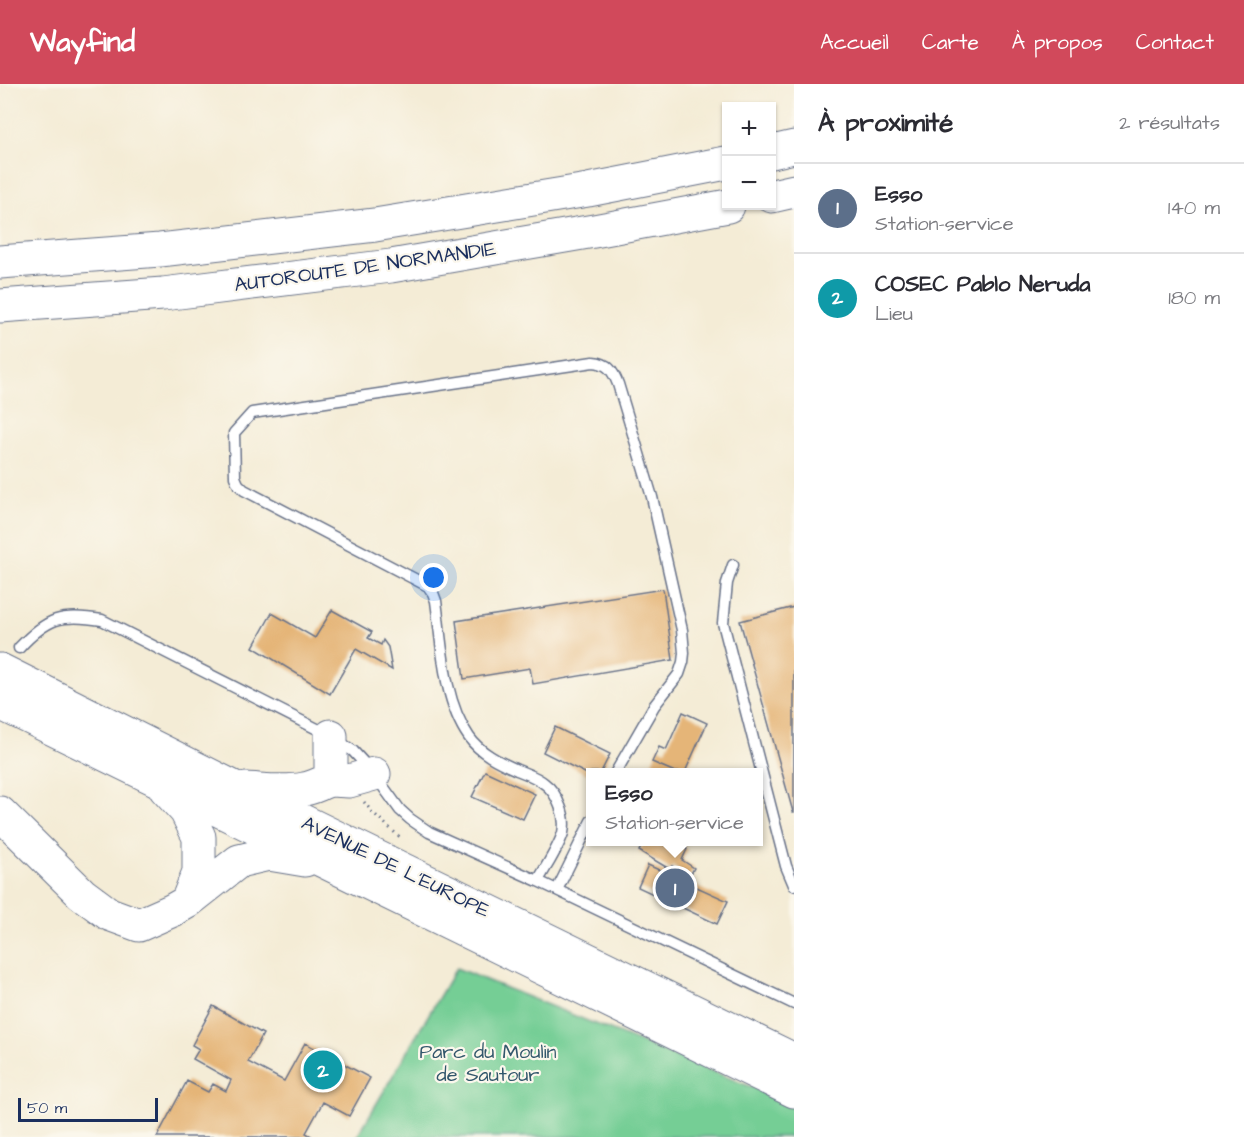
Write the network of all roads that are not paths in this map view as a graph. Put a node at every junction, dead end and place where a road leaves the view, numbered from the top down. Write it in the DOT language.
graph roads {
  1 [pos="794,147"];
  2 [pos="776,151"];
  3 [pos="722,164"];
  4 [pos="794,191"];
  5 [pos="776,195"];
  6 [pos="722,207"];
  7 [pos="0,262"];
  8 [pos="0,306"];
  9 [pos="733,565"];
  10 [pos="10,659"];
  11 [pos="0,703"];
  12 [pos="331,736"];
  13 [pos="618,768"];
  14 [pos="761,768"];
  15 [pos="763,777"];
  16 [pos="352,778"];
  17 [pos="158,781"];
  18 [pos="235,788"];
  19 [pos="0,813"];
  20 [pos="586,831"];
  21 [pos="321,861"];
  22 [pos="538,881"];
  23 [pos="794,885"];
  24 [pos="556,890"];
  25 [pos="187,902"];
  26 [pos="794,1004"];
  27 [pos="794,1060"];
  28 [pos="794,1091"];
  1 -- 2 [label="main road"];
  3 -- 7 [label="main road, AUTOROUTE DE NORMANDIE"];
  4 -- 5 [label="main road"];
  6 -- 8 [label="main road, AUTOROUTE DE NORMANDIE"];
  9 -- 14 [label="lane"];
  10 -- 12 [label="lane"];
  10 -- 18 [label="main road, AVENUE DE L'EUROPE"];
  11 -- 17 [label="main road, AVENUE DE L'EUROPE"];
  12 -- 16 [label="main road"];
  12 -- 16 [label="lane"];
  13 -- 22 [label="lane"];
  15 -- 23 [label="lane"];
  16 -- 18 [label="main road"];
  16 -- 22 [label="lane"];
  17 -- 21 [label="main road, AVENUE DE L'EUROPE"];
  17 -- 25 [label="main road"];
  18 -- 27 [label="main road, AVENUE DE L'EUROPE"];
  19 -- 25 [label="main road"];
  20 -- 24 [label="lane"];
  21 -- 25 [label="main road"];
  21 -- 28 [label="main road, AVENUE DE L'EUROPE"];
  22 -- 24 [label="lane"];
  24 -- 26 [label="lane"];
}
